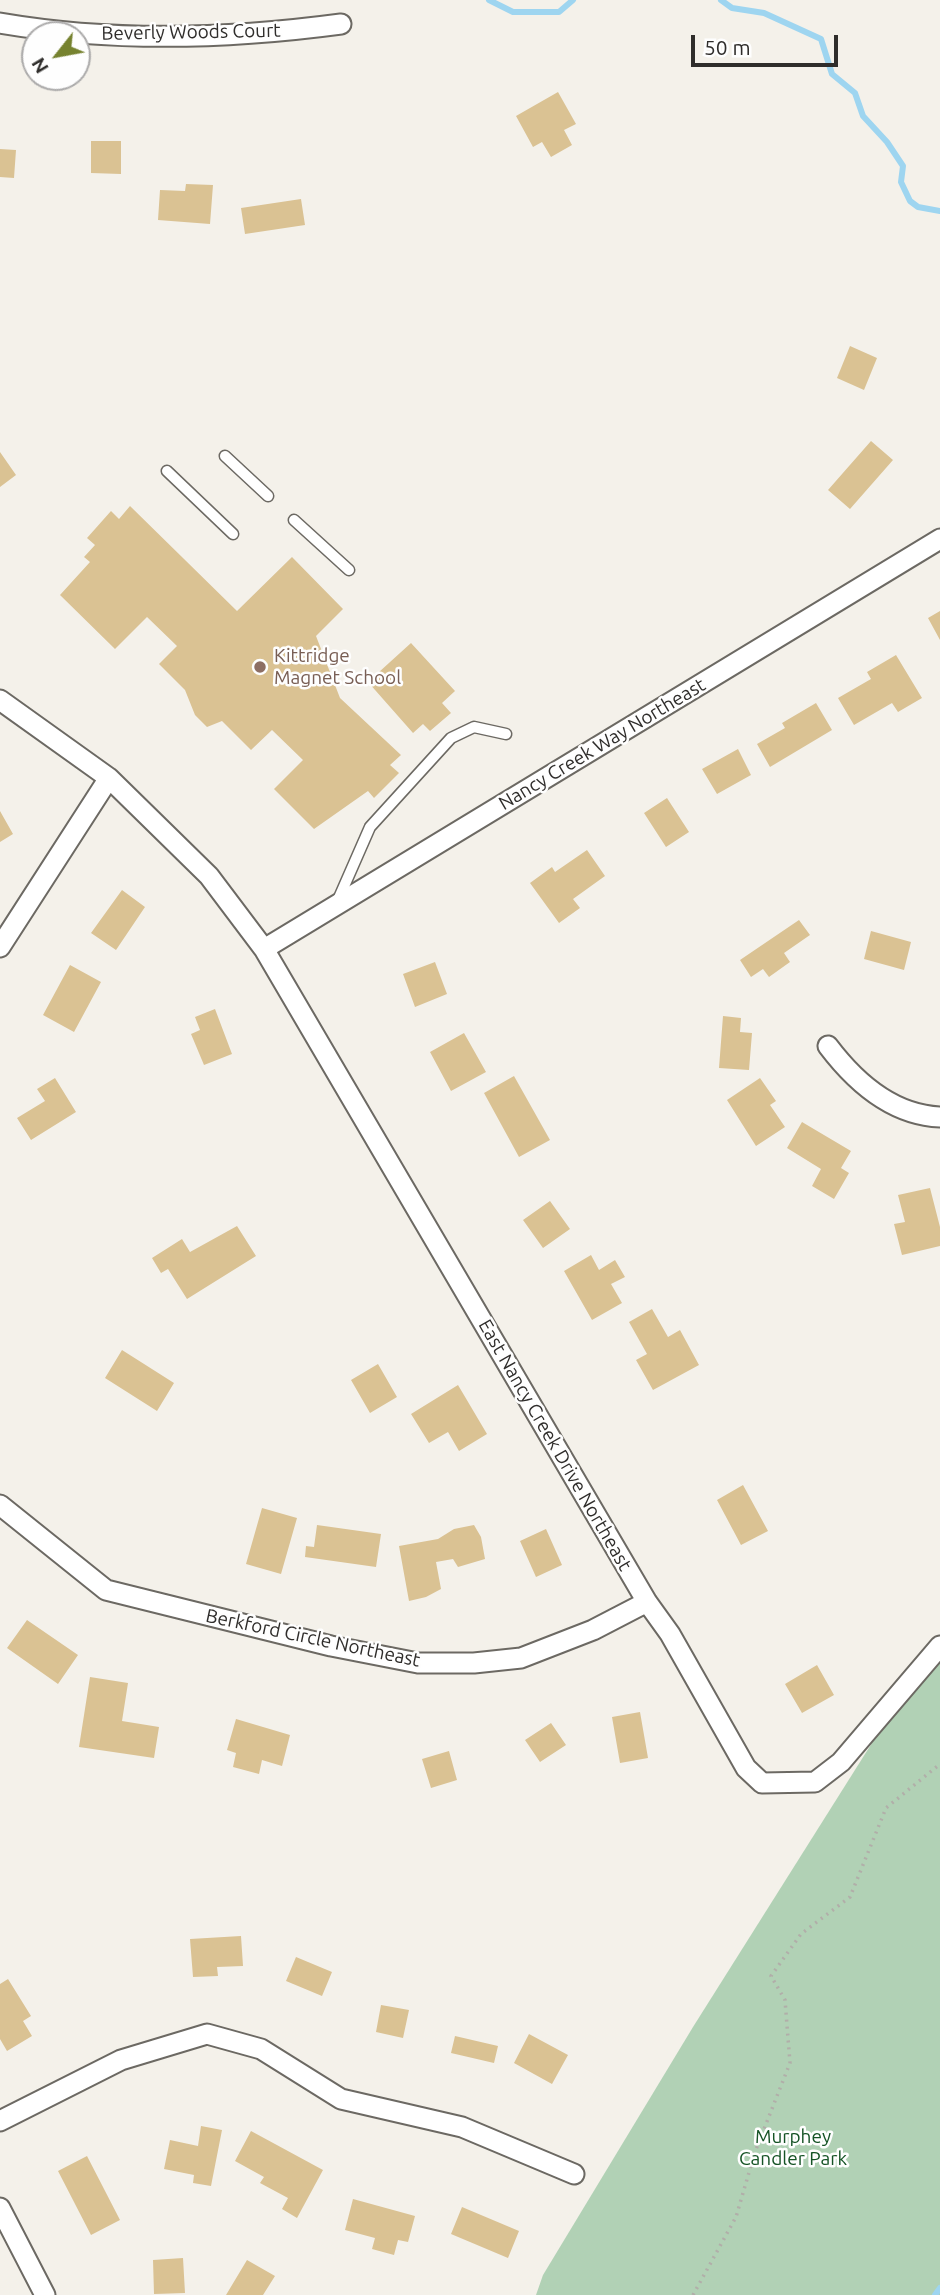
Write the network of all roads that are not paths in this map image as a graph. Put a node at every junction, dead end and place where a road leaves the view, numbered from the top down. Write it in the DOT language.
graph roads {
  1 [pos="0,23"];
  2 [pos="341,24"];
  3 [pos="225,456"];
  4 [pos="167,471"];
  5 [pos="268,496"];
  6 [pos="294,520"];
  7 [pos="233,534"];
  8 [pos="940,539"];
  9 [pos="349,569"];
  10 [pos="0,700"];
  11 [pos="506,734"];
  12 [pos="109,778"];
  13 [pos="333,908"];
  14 [pos="0,947"];
  15 [pos="264,949"];
  16 [pos="828,1046"];
  17 [pos="940,1117"];
  18 [pos="0,1505"];
  19 [pos="647,1602"];
  20 [pos="940,1646"];
  21 [pos="0,2121"];
  22 [pos="574,2174"];
  23 [pos="0,2208"];
  24 [pos="45,2295"];
  1 -- 2 [label="street, Beverly Woods Court"];
  3 -- 5 [label="lane"];
  4 -- 7 [label="lane"];
  6 -- 9 [label="lane"];
  8 -- 13 [label="street, Nancy Creek Way Northeast"];
  10 -- 12 [label="street"];
  11 -- 13 [label="lane"];
  12 -- 14 [label="street"];
  12 -- 15 [label="street, East Nancy Creek Drive Northeast"];
  13 -- 15 [label="street, Nancy Creek Way Northeast"];
  15 -- 19 [label="street, East Nancy Creek Drive Northeast"];
  16 -- 17 [label="street"];
  18 -- 19 [label="street, Berkford Circle Northeast"];
  19 -- 20 [label="street, East Nancy Creek Drive Northeast"];
  21 -- 22 [label="street"];
  23 -- 24 [label="street"];
}
